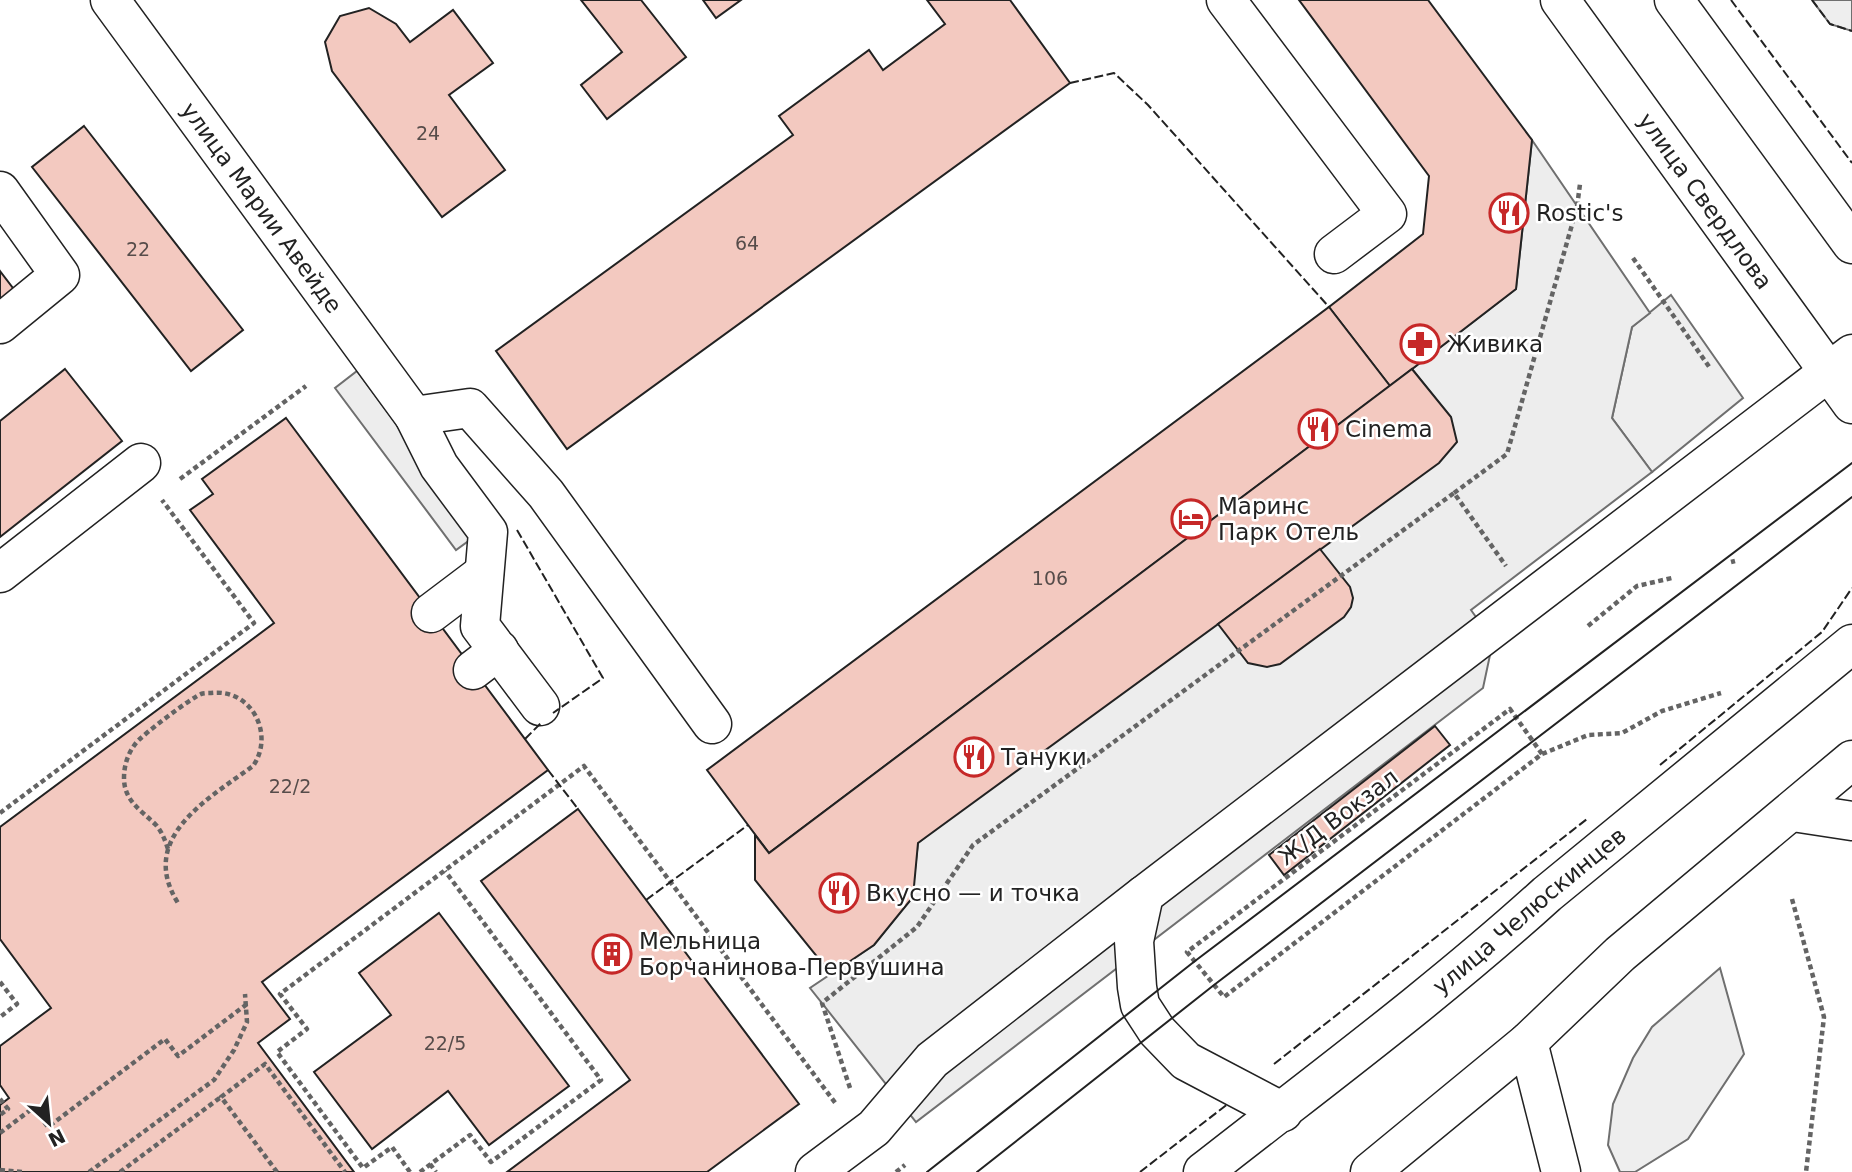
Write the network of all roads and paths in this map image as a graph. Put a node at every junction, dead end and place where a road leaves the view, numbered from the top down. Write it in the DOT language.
graph roads {
  1 [pos="110,0"];
  2 [pos="1226,0"];
  3 [pos="1560,0"];
  4 [pos="1674,0"];
  5 [pos="1580,184"];
  6 [pos="0,191"];
  7 [pos="1852,244"];
  8 [pos="1334,254"];
  9 [pos="1633,258"];
  10 [pos="0,324"];
  11 [pos="1841,363"];
  12 [pos="1710,368"];
  13 [pos="306,386"];
  14 [pos="1852,404"];
  15 [pos="414,416"];
  16 [pos="150,480"];
  17 [pos="180,480"];
  18 [pos="1454,493"];
  19 [pos="0,573"];
  20 [pos="484,573"];
  21 [pos="1672,578"];
  22 [pos="1529,600"];
  23 [pos="431,613"];
  24 [pos="1588,626"];
  25 [pos="1852,644"];
  26 [pos="1729,690"];
  27 [pos="540,706"];
  28 [pos="712,724"];
  29 [pos="1542,754"];
  30 [pos="1852,760"];
  31 [pos="1793,812"];
  32 [pos="0,813"];
  33 [pos="1852,821"];
  34 [pos="168,849"];
  35 [pos="445,871"];
  36 [pos="1144,895"];
  37 [pos="1792,899"];
  38 [pos="178,903"];
  39 [pos="0,982"];
  40 [pos="245,994"];
  41 [pos="247,1004"];
  42 [pos="0,1017"];
  43 [pos="1528,1042"];
  44 [pos="851,1090"];
  45 [pos="221,1097"];
  46 [pos="0,1098"];
  47 [pos="1283,1112"];
  48 [pos="0,1115"];
  49 [pos="858,1121"];
  50 [pos="0,1133"];
  51 [pos="430,1164"];
  52 [pos="905,1165"];
  53 [pos="0,1170"];
  54 [pos="23,1172"];
  55 [pos="89,1172"];
  56 [pos="120,1172"];
  57 [pos="277,1172"];
  58 [pos="345,1172"];
  59 [pos="410,1172"];
  60 [pos="420,1172"];
  61 [pos="436,1172"];
  62 [pos="815,1172"];
  63 [pos="896,1172"];
  64 [pos="1203,1172"];
  65 [pos="1370,1172"];
  66 [pos="1561,1172"];
  67 [pos="1806,1172"];
  1 -- 15 [label="main road, улица Марии Авейде"];
  2 -- 8 [label="main road"];
  3 -- 11 [label="main road, улица Свердлова"];
  4 -- 7 [label="main road"];
  5 -- 18 [label="path"];
  6 -- 10 [label="main road"];
  9 -- 12 [label="path"];
  11 -- 14 [label="main road, улица Свердлова"];
  11 -- 22 [label="main road"];
  13 -- 17 [label="path"];
  15 -- 20 [label="main road, улица Марии Авейде"];
  15 -- 28 [label="main road"];
  16 -- 19 [label="main road"];
  16 -- 32 [label="path"];
  18 -- 22 [label="path"];
  18 -- 44 [label="path"];
  20 -- 23 [label="main road"];
  20 -- 27 [label="main road, улица Марии Авейде"];
  21 -- 24 [label="path"];
  22 -- 36 [label="main road"];
  25 -- 47 [label="main road, улица Челюскинцев"];
  26 -- 29 [label="path"];
  29 -- 29 [label="path, Ж/Д Вокзал"];
  30 -- 31 [label="main road"];
  31 -- 33 [label="main road"];
  31 -- 43 [label="main road"];
  34 -- 34 [label="path"];
  34 -- 38 [label="path"];
  35 -- 49 [label="path"];
  35 -- 51 [label="path"];
  35 -- 59 [label="path"];
  36 -- 47 [label="main road"];
  36 -- 49 [label="main road"];
  37 -- 67 [label="path"];
  39 -- 42 [label="path"];
  40 -- 41 [label="path"];
  41 -- 50 [label="path"];
  41 -- 55 [label="path"];
  43 -- 65 [label="main road"];
  43 -- 66 [label="main road"];
  45 -- 56 [label="path"];
  45 -- 57 [label="path"];
  45 -- 58 [label="path"];
  46 -- 48 [label="path"];
  47 -- 64 [label="main road, улица Челюскинцев"];
  49 -- 62 [label="main road"];
  51 -- 60 [label="path"];
  51 -- 61 [label="path"];
  52 -- 63 [label="path"];
  53 -- 54 [label="path"];
}
